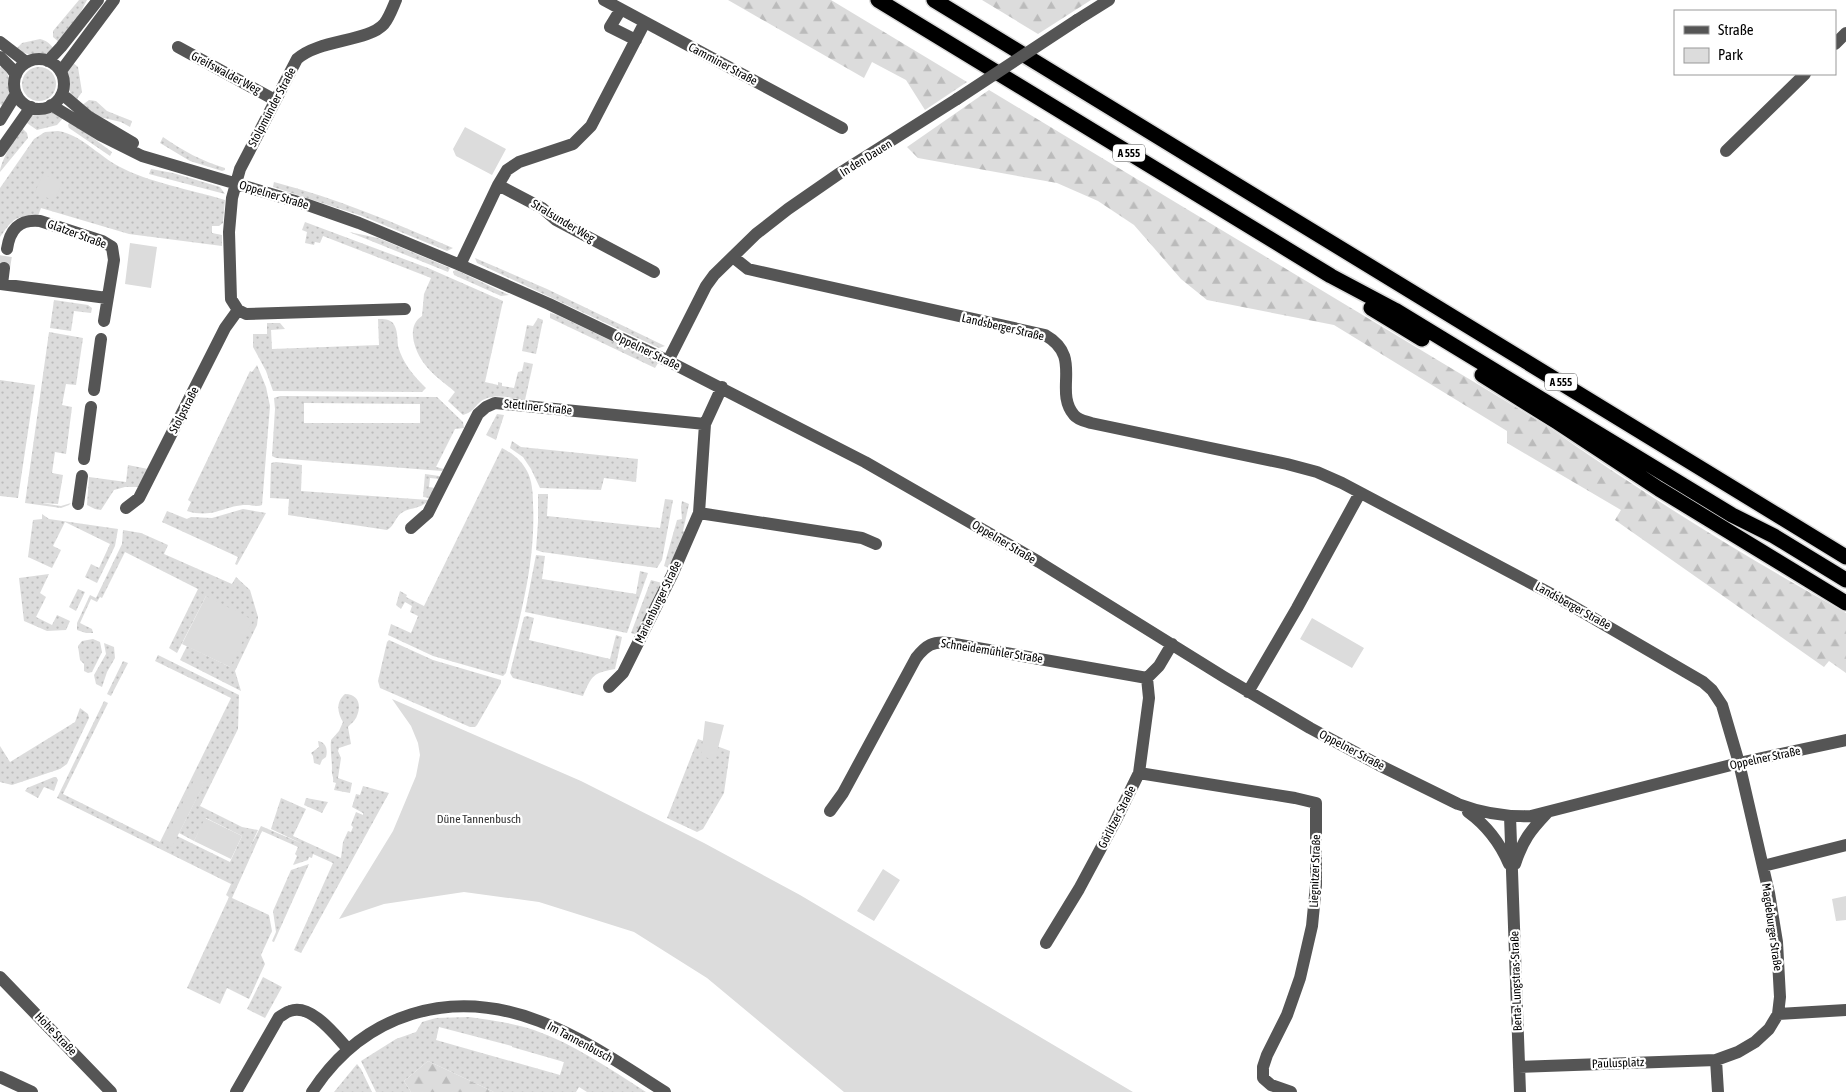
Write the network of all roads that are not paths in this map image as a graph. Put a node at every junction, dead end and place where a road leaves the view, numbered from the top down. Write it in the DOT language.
graph roads {
  1 [pos="98,0"];
  2 [pos="114,0"];
  3 [pos="396,0"];
  4 [pos="604,0"];
  5 [pos="878,0"];
  6 [pos="934,0"];
  7 [pos="1109,0"];
  8 [pos="620,9"];
  9 [pos="645,22"];
  10 [pos="1846,33"];
  11 [pos="636,40"];
  12 [pos="0,42"];
  13 [pos="1836,43"];
  14 [pos="178,47"];
  15 [pos="0,56"];
  16 [pos="48,60"];
  17 [pos="26,62"];
  18 [pos="60,72"];
  19 [pos="16,75"];
  20 [pos="1804,75"];
  21 [pos="16,94"];
  22 [pos="62,94"];
  23 [pos="275,100"];
  24 [pos="51,105"];
  25 [pos="31,107"];
  26 [pos="0,120"];
  27 [pos="842,128"];
  28 [pos="0,151"];
  29 [pos="1726,151"];
  30 [pos="166,162"];
  31 [pos="236,184"];
  32 [pos="498,185"];
  33 [pos="6,249"];
  34 [pos="733,257"];
  35 [pos="460,265"];
  36 [pos="4,268"];
  37 [pos="654,272"];
  38 [pos="1331,276"];
  39 [pos="1,284"];
  40 [pos="107,298"];
  41 [pos="405,309"];
  42 [pos="238,310"];
  43 [pos="104,321"];
  44 [pos="102,339"];
  45 [pos="668,361"];
  46 [pos="722,387"];
  47 [pos="94,390"];
  48 [pos="91,408"];
  49 [pos="705,424"];
  50 [pos="84,459"];
  51 [pos="82,476"];
  52 [pos="1360,493"];
  53 [pos="78,504"];
  54 [pos="126,508"];
  55 [pos="699,513"];
  56 [pos="1732,514"];
  57 [pos="411,528"];
  58 [pos="876,544"];
  59 [pos="1846,557"];
  60 [pos="1846,580"];
  61 [pos="1846,588"];
  62 [pos="1846,603"];
  63 [pos="1172,644"];
  64 [pos="1147,678"];
  65 [pos="609,687"];
  66 [pos="1248,692"];
  67 [pos="1846,740"];
  68 [pos="1739,763"];
  69 [pos="1139,773"];
  70 [pos="1458,804"];
  71 [pos="830,812"];
  72 [pos="1547,812"];
  73 [pos="1510,816"];
  74 [pos="1846,845"];
  75 [pos="1762,866"];
  76 [pos="1513,871"];
  77 [pos="1046,943"];
  78 [pos="0,977"];
  79 [pos="1846,1010"];
  80 [pos="1778,1014"];
  81 [pos="348,1048"];
  82 [pos="1716,1060"];
  83 [pos="1519,1066"];
  84 [pos="0,1077"];
  85 [pos="32,1092"];
  86 [pos="111,1092"];
  87 [pos="236,1092"];
  88 [pos="312,1092"];
  89 [pos="664,1092"];
  90 [pos="1291,1092"];
  91 [pos="1520,1092"];
  92 [pos="1718,1092"];
  1 -- 16 [label="street"];
  2 -- 18 [label="street"];
  3 -- 23 [label="street, Stolpmünder Straße"];
  4 -- 8 [label="street, Camminer Straße"];
  5 -- 38 [label="highway, A 555"];
  6 -- 59 [label="highway, A 555"];
  7 -- 34 [label="street, In den Dauen, bridge"];
  8 -- 9 [label="street, Camminer Straße"];
  8 -- 11 [label="street"];
  9 -- 11 [label="street"];
  9 -- 27 [label="street, Camminer Straße"];
  10 -- 13 [label="street"];
  11 -- 32 [label="street"];
  12 -- 17 [label="street"];
  14 -- 23 [label="street, Greifswalder Weg"];
  15 -- 19 [label="street"];
  16 -- 17 [label="street"];
  16 -- 18 [label="street"];
  17 -- 19 [label="street"];
  18 -- 22 [label="street"];
  19 -- 21 [label="street"];
  20 -- 29 [label="street"];
  21 -- 25 [label="street"];
  21 -- 26 [label="street"];
  22 -- 24 [label="street"];
  22 -- 30 [label="street, Oppelner Straße"];
  23 -- 31 [label="street, Stolpmünder Straße"];
  24 -- 25 [label="street"];
  24 -- 30 [label="street, Oppelner Straße"];
  25 -- 28 [label="street"];
  30 -- 31 [label="street, Oppelner Straße"];
  31 -- 35 [label="street, Oppelner Straße"];
  31 -- 42 [label="street"];
  32 -- 35 [label="street"];
  32 -- 37 [label="street, Stralsunder Weg"];
  33 -- 40 [label="street, Glatzer Straße"];
  34 -- 45 [label="street, In den Dauen"];
  34 -- 52 [label="street, Landsberger Straße"];
  35 -- 45 [label="street, Oppelner Straße"];
  36 -- 39 [label="street"];
  38 -- 56 [label="highway, A 555"];
  38 -- 62 [label="highway"];
  39 -- 40 [label="street"];
  40 -- 43 [label="street, Glatzer Straße"];
  41 -- 42 [label="street"];
  42 -- 54 [label="street, Stolpstraße"];
  44 -- 47 [label="street"];
  45 -- 46 [label="street, Oppelner Straße"];
  46 -- 49 [label="street, Marienburger Straße"];
  46 -- 63 [label="street, Oppelner Straße"];
  48 -- 50 [label="street"];
  49 -- 55 [label="street, Marienburger Straße"];
  49 -- 57 [label="street, Stettiner Straße"];
  51 -- 53 [label="street"];
  52 -- 66 [label="street"];
  52 -- 68 [label="street, Landsberger Straße"];
  55 -- 58 [label="street"];
  55 -- 65 [label="street, Marienburger Straße"];
  56 -- 60 [label="highway, A 555"];
  56 -- 61 [label="highway"];
  63 -- 64 [label="street"];
  63 -- 66 [label="street, Oppelner Straße"];
  64 -- 69 [label="street, Görlitzer Straße"];
  64 -- 71 [label="street, Schneidemühler Straße"];
  66 -- 70 [label="street, Oppelner Straße"];
  67 -- 68 [label="street, Oppelner Straße"];
  68 -- 72 [label="street, Oppelner Straße"];
  68 -- 75 [label="street, Magdeburger Straße"];
  69 -- 77 [label="street, Görlitzer Straße"];
  69 -- 90 [label="street, Liegnitzer Straße"];
  70 -- 73 [label="street, Oppelner Straße"];
  70 -- 76 [label="street, Berta-Lungstras-Straße"];
  72 -- 73 [label="street, Oppelner Straße"];
  72 -- 76 [label="street, Berta-Lungstras-Straße"];
  73 -- 76 [label="street, Berta-Lungstras-Straße"];
  74 -- 75 [label="street"];
  75 -- 80 [label="street, Magdeburger Straße"];
  76 -- 83 [label="street, Berta-Lungstras-Straße"];
  78 -- 86 [label="street, Hohe Straße"];
  79 -- 80 [label="street"];
  80 -- 82 [label="street"];
  81 -- 87 [label="street"];
  81 -- 88 [label="street, Im Tannenbusch"];
  81 -- 89 [label="street, Im Tannenbusch"];
  82 -- 83 [label="street, Paulusplatz"];
  82 -- 92 [label="street"];
  83 -- 91 [label="street, Berta-Lungstras-Straße"];
  84 -- 85 [label="street"];
}
